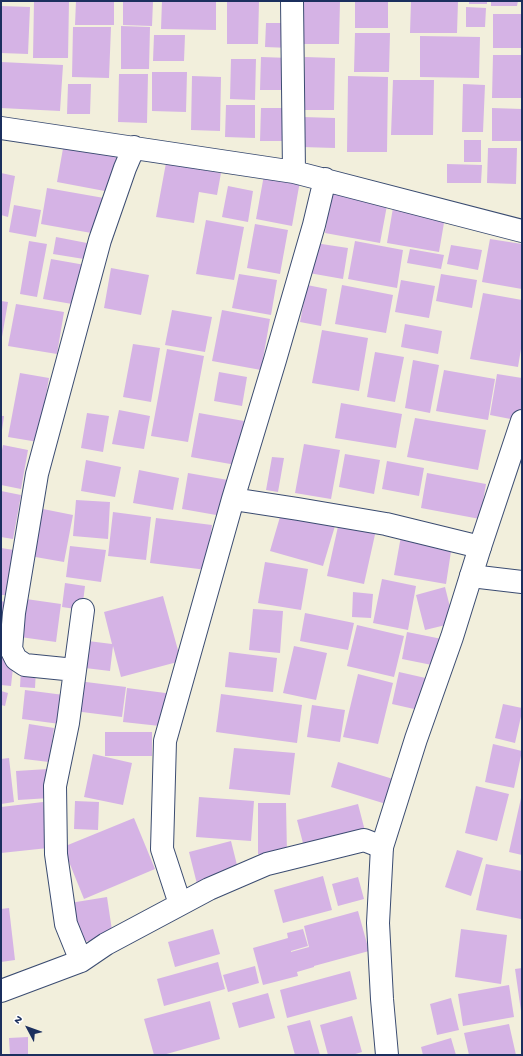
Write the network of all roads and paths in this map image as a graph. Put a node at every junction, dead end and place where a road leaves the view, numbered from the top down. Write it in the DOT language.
graph roads {
  1 [pos="292,1"];
  2 [pos="1,128"];
  3 [pos="134,148"];
  4 [pos="294,172"];
  5 [pos="325,180"];
  6 [pos="522,231"];
  7 [pos="522,421"];
  8 [pos="233,499"];
  9 [pos="480,547"];
  10 [pos="471,576"];
  11 [pos="522,582"];
  12 [pos="83,610"];
  13 [pos="75,670"];
  14 [pos="382,847"];
  15 [pos="180,904"];
  16 [pos="81,961"];
  17 [pos="1,991"];
  18 [pos="387,1055"];
  1 -- 4 [label="street"];
  2 -- 3 [label="street"];
  3 -- 4 [label="street"];
  3 -- 13 [label="street"];
  4 -- 5 [label="street"];
  5 -- 6 [label="street"];
  5 -- 8 [label="street"];
  7 -- 9 [label="street"];
  8 -- 9 [label="street"];
  8 -- 15 [label="street"];
  9 -- 10 [label="street"];
  10 -- 11 [label="street"];
  10 -- 14 [label="street"];
  12 -- 13 [label="street"];
  13 -- 16 [label="street"];
  14 -- 15 [label="street"];
  14 -- 18 [label="street"];
  15 -- 16 [label="street"];
  16 -- 17 [label="street"];
}
